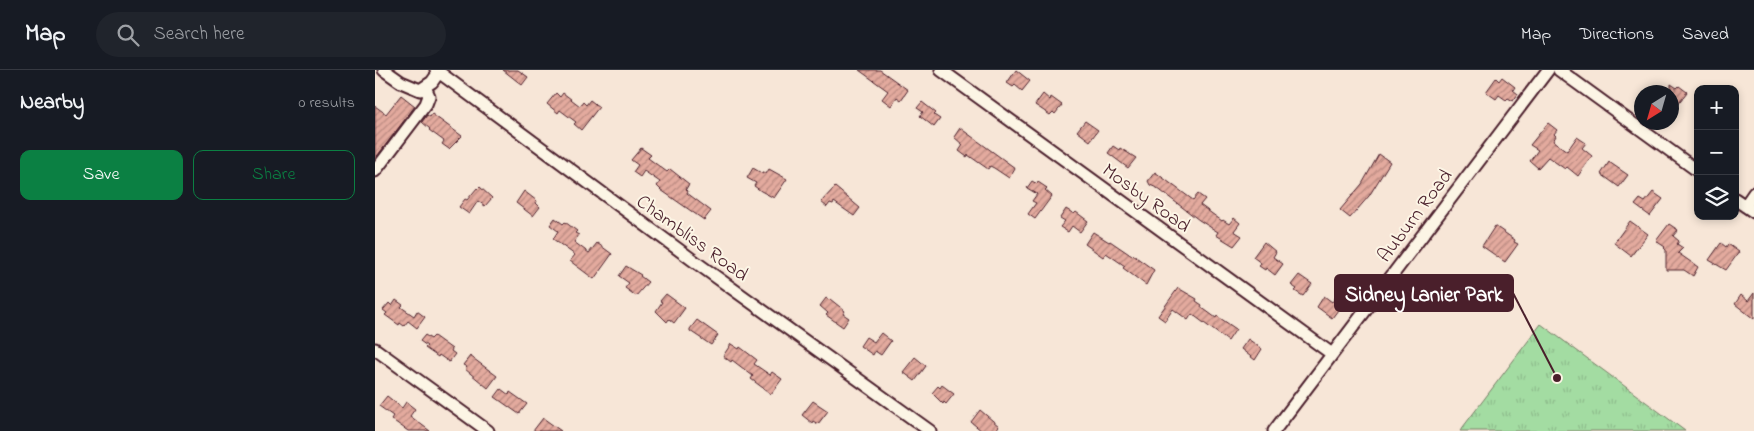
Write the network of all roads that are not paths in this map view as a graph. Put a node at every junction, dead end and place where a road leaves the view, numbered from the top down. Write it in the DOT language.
graph roads {
  1 [pos="384,70"];
  2 [pos="941,70"];
  3 [pos="1549,70"];
  4 [pos="1559,70"];
  5 [pos="438,71"];
  6 [pos="425,87"];
  7 [pos="1694,168"];
  8 [pos="375,172"];
  9 [pos="1754,193"];
  10 [pos="1739,201"];
  11 [pos="1749,209"];
  12 [pos="375,349"];
  13 [pos="1332,354"];
  14 [pos="488,431"];
  15 [pos="930,431"];
  16 [pos="1273,431"];
  1 -- 6 [label="street"];
  2 -- 13 [label="street, Mosby Road"];
  3 -- 13 [label="street, Auburn Road"];
  4 -- 7 [label="street"];
  5 -- 6 [label="street"];
  5 -- 15 [label="street, Chambliss Road"];
  6 -- 8 [label="street"];
  9 -- 11 [label="street"];
  10 -- 11 [label="street"];
  12 -- 14 [label="street"];
  13 -- 16 [label="street, Auburn Road"];
}
